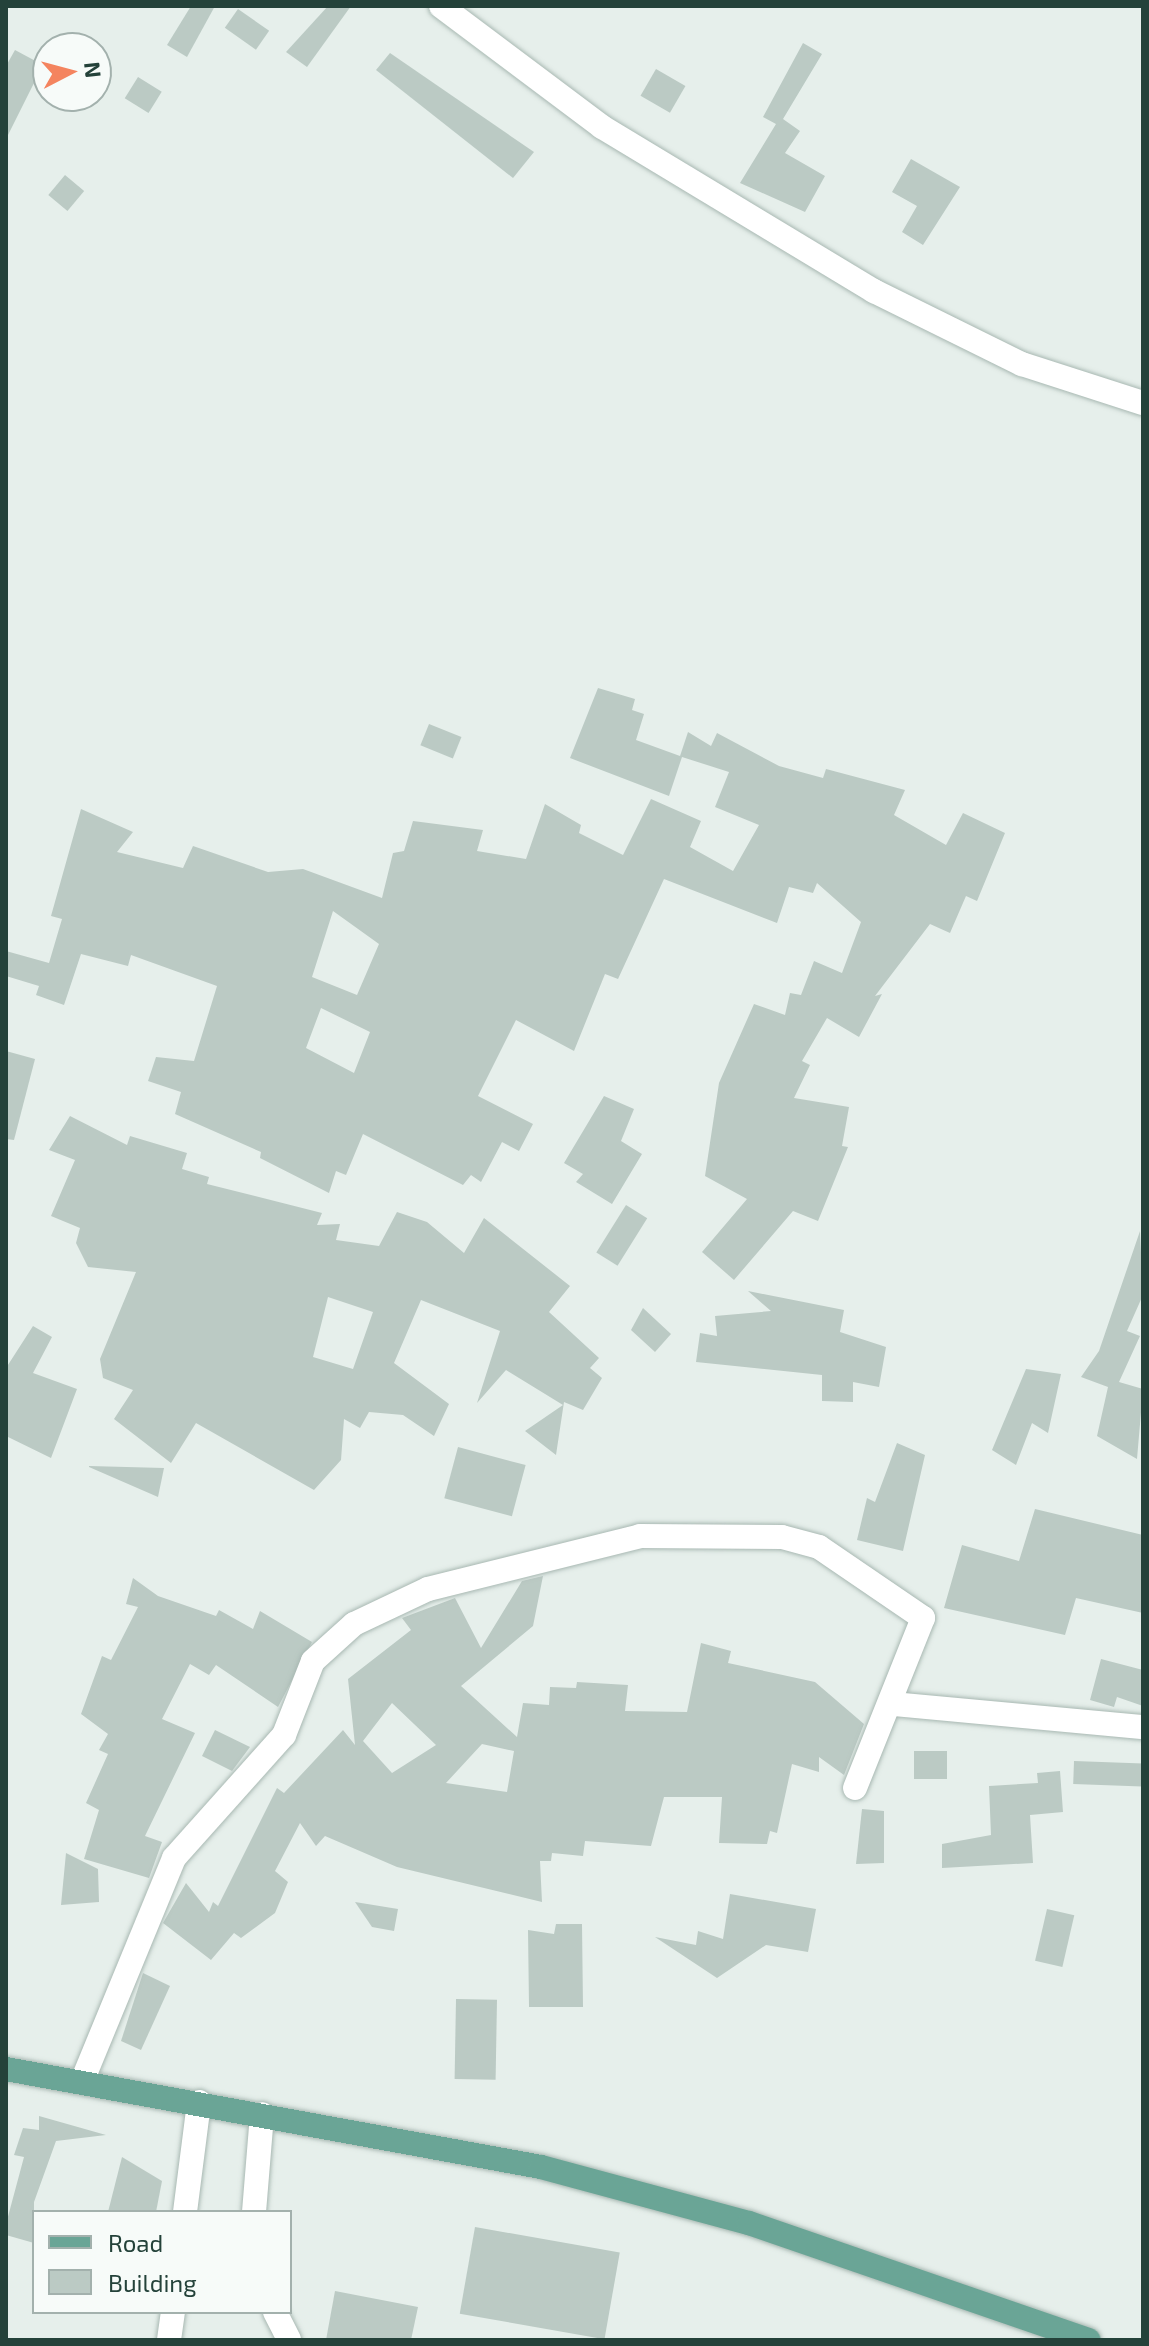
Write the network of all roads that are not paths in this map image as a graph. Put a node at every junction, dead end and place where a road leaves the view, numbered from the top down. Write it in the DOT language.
graph roads {
  1 [pos="441,6"];
  2 [pos="1143,403"];
  3 [pos="893,1704"];
  4 [pos="1143,1727"];
  5 [pos="855,1788"];
  6 [pos="7,2074"];
  7 [pos="83,2079"];
  8 [pos="199,2102"];
  9 [pos="262,2114"];
  10 [pos="185,2210"];
  11 [pos="254,2210"];
  12 [pos="173,2314"];
  13 [pos="276,2314"];
  14 [pos="169,2340"];
  15 [pos="289,2340"];
  16 [pos="1088,2340"];
  1 -- 2 [label="street"];
  3 -- 4 [label="street"];
  3 -- 5 [label="street"];
  3 -- 7 [label="street"];
  6 -- 7 [label="main road"];
  7 -- 8 [label="main road"];
  8 -- 9 [label="main road"];
  8 -- 10 [label="street"];
  9 -- 11 [label="street"];
  9 -- 16 [label="main road"];
  12 -- 14 [label="street"];
  13 -- 15 [label="street"];
}
